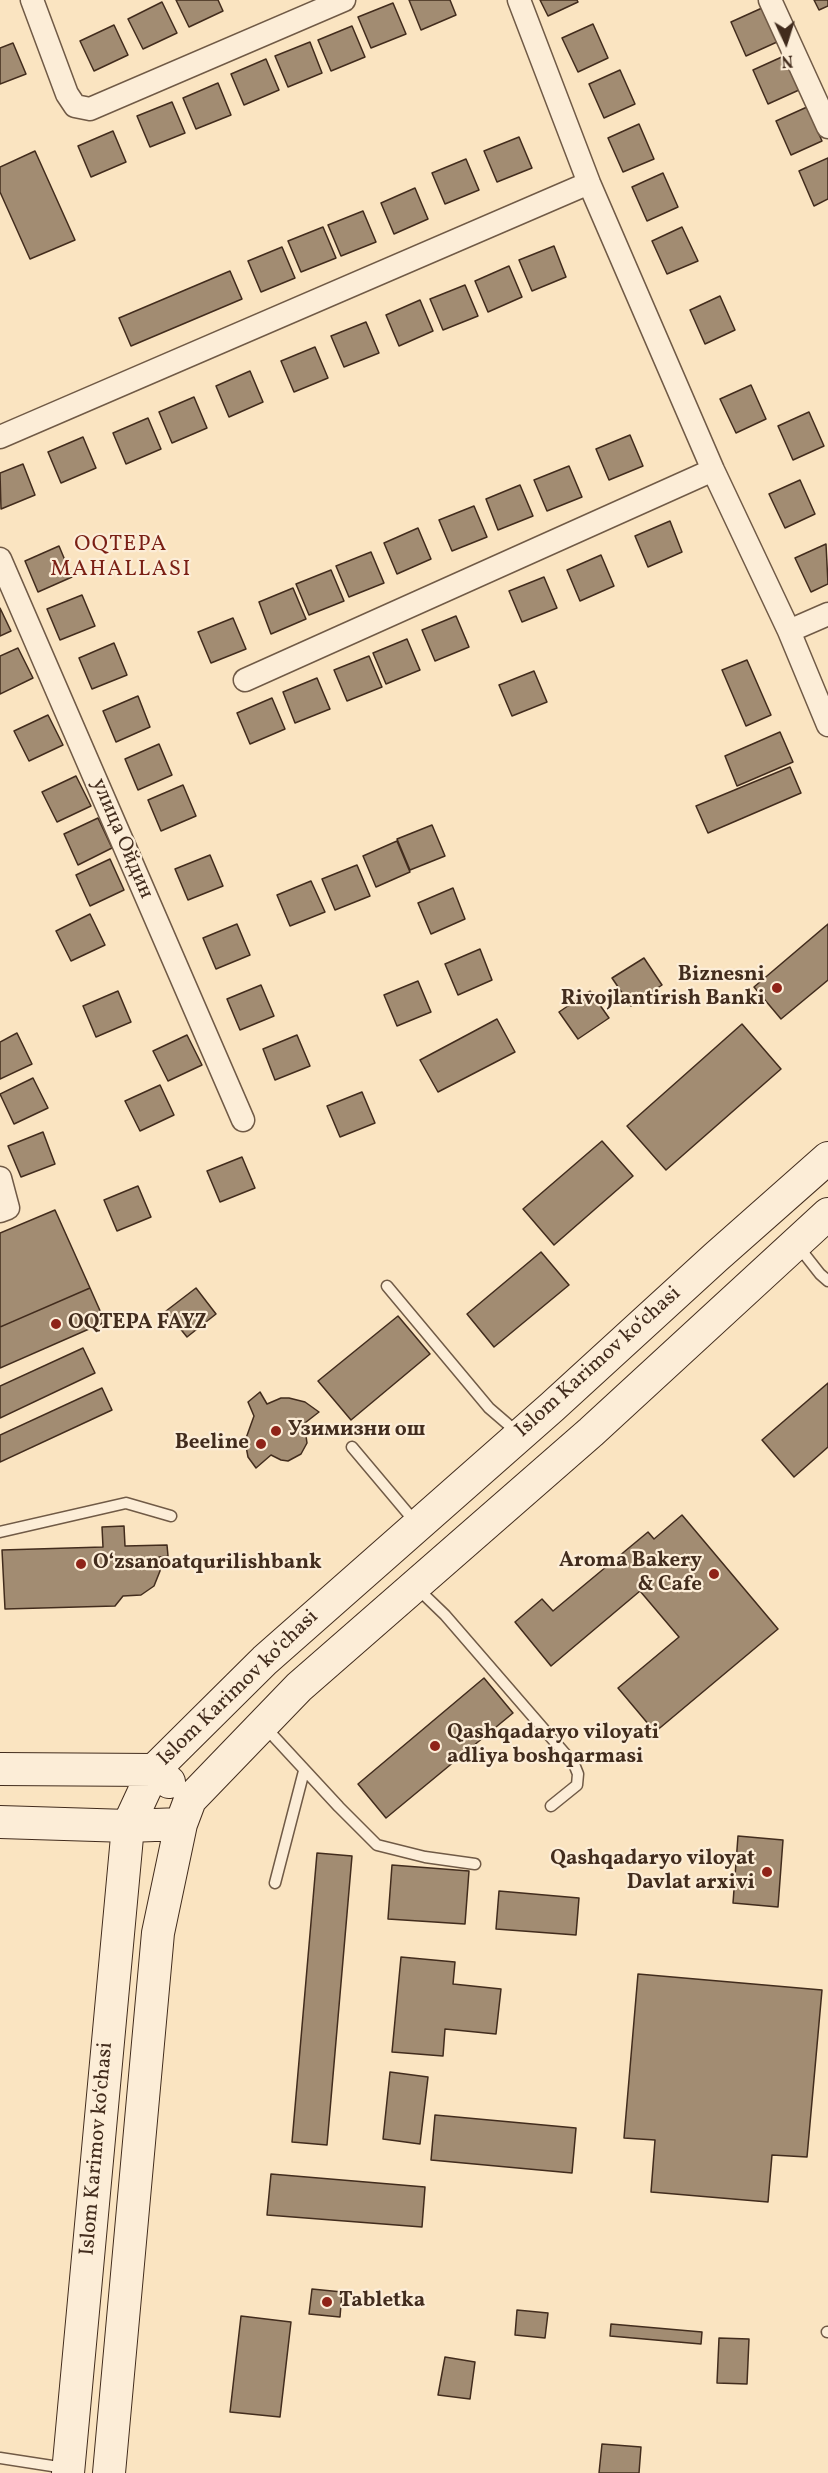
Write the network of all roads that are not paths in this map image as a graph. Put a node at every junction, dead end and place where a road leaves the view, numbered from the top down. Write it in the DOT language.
graph roads {
  1 [pos="32,0"];
  2 [pos="344,0"];
  3 [pos="519,0"];
  4 [pos="770,0"];
  5 [pos="828,127"];
  6 [pos="589,183"];
  7 [pos="0,437"];
  8 [pos="713,470"];
  9 [pos="0,559"];
  10 [pos="828,614"];
  11 [pos="789,631"];
  12 [pos="245,680"];
  13 [pos="828,725"];
  14 [pos="243,1120"];
  15 [pos="828,1158"];
  16 [pos="0,1178"];
  17 [pos="0,1211"];
  18 [pos="828,1214"];
  19 [pos="796,1243"];
  20 [pos="828,1281"];
  21 [pos="387,1286"];
  22 [pos="552,1407"];
  23 [pos="520,1435"];
  24 [pos="584,1437"];
  25 [pos="352,1447"];
  26 [pos="171,1516"];
  27 [pos="418,1525"];
  28 [pos="0,1532"];
  29 [pos="414,1586"];
  30 [pos="262,1725"];
  31 [pos="0,1769"];
  32 [pos="154,1770"];
  33 [pos="304,1771"];
  34 [pos="551,1806"];
  35 [pos="186,1812"];
  36 [pos="0,1822"];
  37 [pos="128,1826"];
  38 [pos="476,1864"];
  39 [pos="275,1883"];
  40 [pos="0,2458"];
  41 [pos="69,2471"];
  42 [pos="109,2473"];
  1 -- 2 [label="street"];
  3 -- 6 [label="street"];
  4 -- 5 [label="street"];
  6 -- 7 [label="street"];
  6 -- 8 [label="street"];
  8 -- 11 [label="street"];
  8 -- 12 [label="street"];
  9 -- 14 [label="street, улица Ойдин"];
  10 -- 11 [label="street"];
  11 -- 13 [label="street"];
  15 -- 22 [label="main road, Islom Karimov ko‘chasi"];
  16 -- 17 [label="street"];
  18 -- 19 [label="main road, Islom Karimov ko‘chasi"];
  19 -- 20 [label="lane"];
  19 -- 24 [label="main road, Islom Karimov ko‘chasi"];
  21 -- 23 [label="lane"];
  22 -- 23 [label="main road, Islom Karimov ko‘chasi"];
  22 -- 24 [label="main road"];
  23 -- 27 [label="main road, Islom Karimov ko‘chasi"];
  24 -- 29 [label="main road, Islom Karimov ko‘chasi"];
  25 -- 27 [label="lane"];
  26 -- 28 [label="lane"];
  27 -- 32 [label="main road, Islom Karimov ko‘chasi"];
  29 -- 30 [label="main road, Islom Karimov ko‘chasi"];
  29 -- 34 [label="lane"];
  30 -- 33 [label="lane"];
  30 -- 35 [label="main road, Islom Karimov ko‘chasi"];
  31 -- 32 [label="main road"];
  32 -- 35 [label="main road"];
  32 -- 37 [label="main road, Islom Karimov ko‘chasi"];
  33 -- 38 [label="lane"];
  33 -- 39 [label="lane"];
  35 -- 37 [label="main road"];
  35 -- 42 [label="main road, Islom Karimov ko‘chasi"];
  36 -- 37 [label="main road"];
  37 -- 41 [label="main road, Islom Karimov ko‘chasi"];
  40 -- 41 [label="lane"];
}
